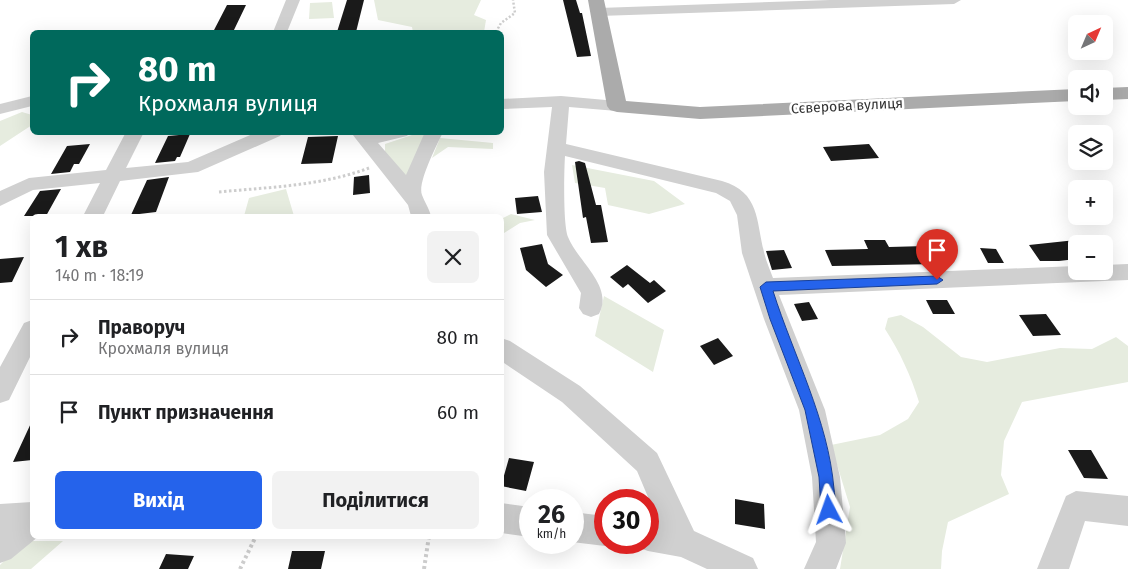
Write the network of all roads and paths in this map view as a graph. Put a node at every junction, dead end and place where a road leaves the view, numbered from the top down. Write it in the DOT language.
graph roads {
  1 [pos="293,0"];
  2 [pos="513,0"];
  3 [pos="954,0"];
  4 [pos="598,6"];
  5 [pos="281,30"];
  6 [pos="497,30"];
  7 [pos="1128,93"];
  8 [pos="1113,94"];
  9 [pos="1068,95"];
  10 [pos="561,101"];
  11 [pos="30,102"];
  12 [pos="504,104"];
  13 [pos="617,106"];
  14 [pos="0,109"];
  15 [pos="134,135"];
  16 [pos="267,135"];
  17 [pos="362,135"];
  18 [pos="433,135"];
  19 [pos="557,148"];
  20 [pos="380,157"];
  21 [pos="113,177"];
  22 [pos="219,192"];
  23 [pos="412,196"];
  24 [pos="0,199"];
  25 [pos="94,214"];
  26 [pos="421,214"];
  27 [pos="1128,272"];
  28 [pos="766,287"];
  29 [pos="591,308"];
  30 [pos="30,334"];
  31 [pos="504,350"];
  32 [pos="0,392"];
  33 [pos="1128,511"];
  34 [pos="30,517"];
  35 [pos="504,518"];
  36 [pos="0,519"];
  37 [pos="519,520"];
  38 [pos="30,525"];
  39 [pos="659,538"];
  40 [pos="255,539"];
  41 [pos="429,539"];
  42 [pos="683,542"];
  43 [pos="0,548"];
  44 [pos="240,569"];
  45 [pos="424,569"];
  46 [pos="742,569"];
  47 [pos="820,569"];
  48 [pos="1052,569"];
  1 -- 5 [label="street"];
  2 -- 6 [label="path"];
  3 -- 4 [label="street"];
  4 -- 13 [label="main road"];
  7 -- 8 [label="main road"];
  9 -- 13 [label="main road, Сєверова вулиця"];
  10 -- 12 [label="street"];
  10 -- 13 [label="street"];
  10 -- 19 [label="street"];
  11 -- 14 [label="street"];
  15 -- 21 [label="street"];
  16 -- 21 [label="street"];
  17 -- 20 [label="street"];
  18 -- 23 [label="street"];
  19 -- 28 [label="street"];
  19 -- 29 [label="street"];
  20 -- 22 [label="path"];
  20 -- 23 [label="street"];
  21 -- 24 [label="street"];
  21 -- 25 [label="street"];
  23 -- 26 [label="street"];
  27 -- 28 [label="street"];
  28 -- 47 [label="street"];
  30 -- 32 [label="street"];
  31 -- 42 [label="street"];
  33 -- 48 [label="street"];
  34 -- 36 [label="street"];
  35 -- 37 [label="street"];
  38 -- 43 [label="street"];
  39 -- 42 [label="street"];
  40 -- 44 [label="path"];
  41 -- 45 [label="path"];
  42 -- 46 [label="street"];
}
